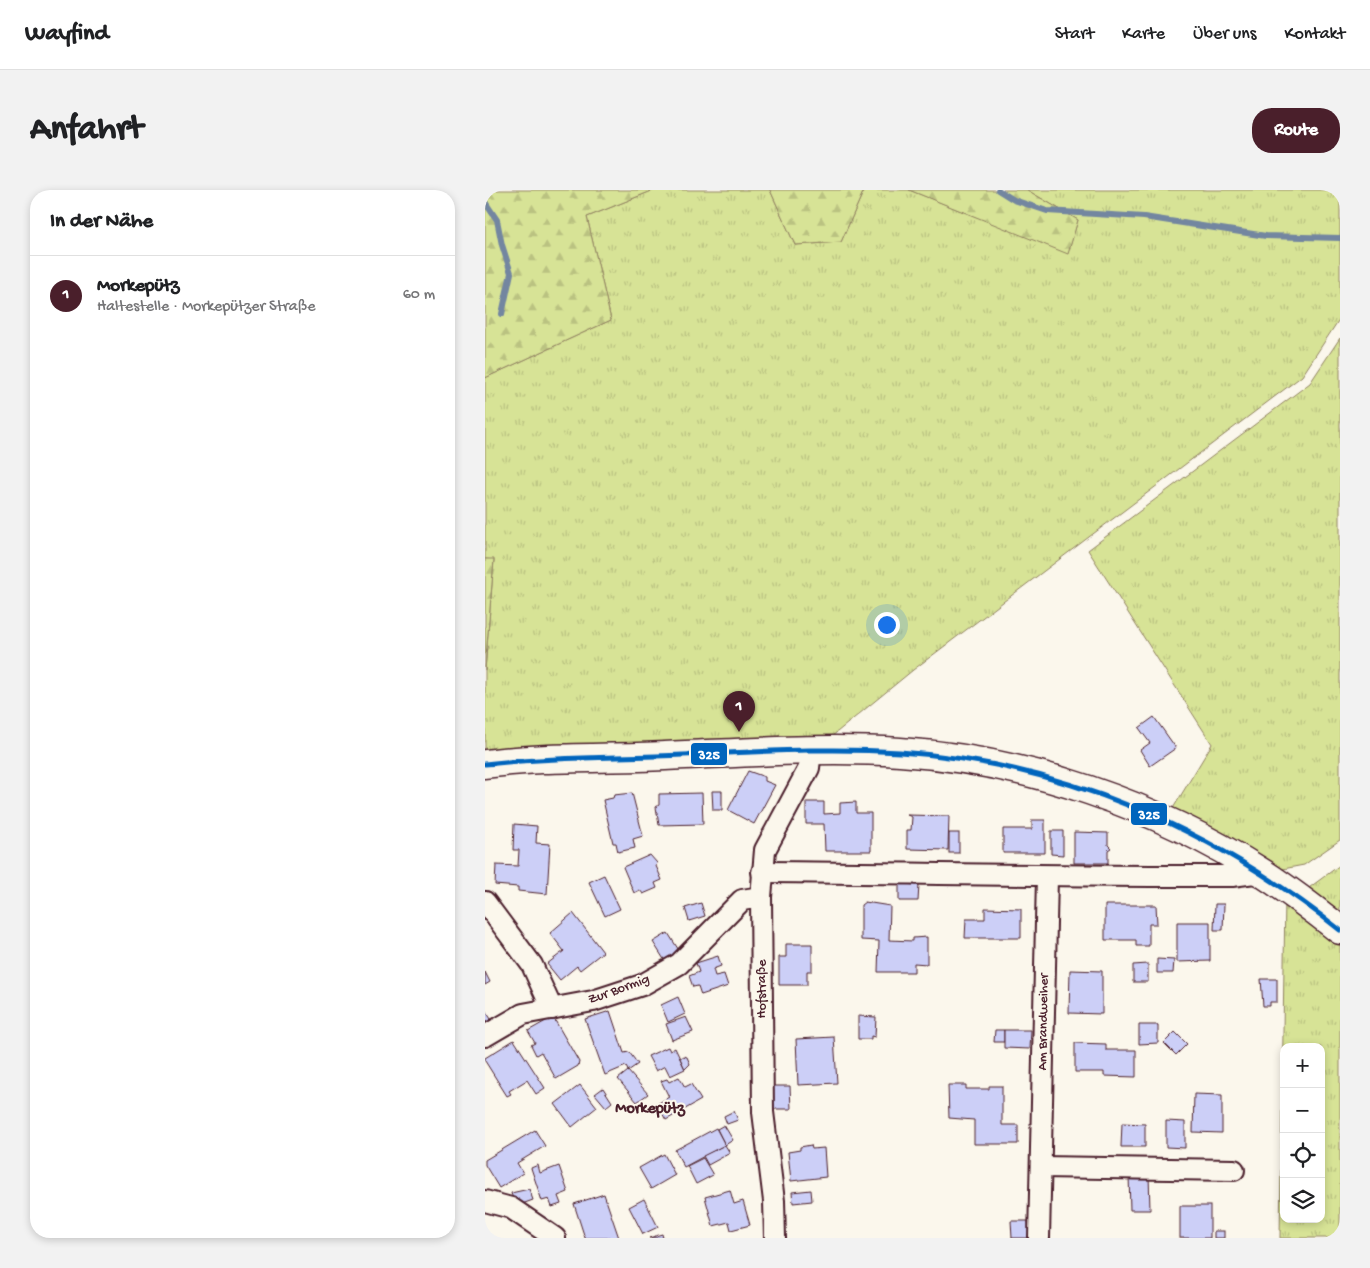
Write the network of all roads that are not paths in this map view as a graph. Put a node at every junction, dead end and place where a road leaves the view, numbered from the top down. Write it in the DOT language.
graph roads {
  1 [pos="811,750"];
  2 [pos="485,764"];
  3 [pos="762,872"];
  4 [pos="1262,872"];
  5 [pos="1047,877"];
  6 [pos="761,897"];
  7 [pos="485,902"];
  8 [pos="1340,930"];
  9 [pos="552,1009"];
  10 [pos="485,1036"];
  11 [pos="1041,1167"];
  12 [pos="1234,1170"];
  13 [pos="485,1201"];
  14 [pos="555,1238"];
  15 [pos="775,1238"];
  16 [pos="1039,1238"];
  1 -- 2 [label="street"];
  1 -- 3 [label="street, Hofstraße"];
  1 -- 4 [label="street"];
  3 -- 5 [label="street"];
  3 -- 6 [label="street, Hofstraße"];
  4 -- 5 [label="street"];
  4 -- 8 [label="street"];
  5 -- 11 [label="street, Am Brandweiher"];
  6 -- 9 [label="street, Zur Bormig"];
  6 -- 15 [label="street, Hofstraße"];
  7 -- 9 [label="street"];
  9 -- 10 [label="street, Zur Bormig"];
  11 -- 12 [label="street"];
  11 -- 16 [label="street, Am Brandweiher"];
  13 -- 14 [label="street"];
}
